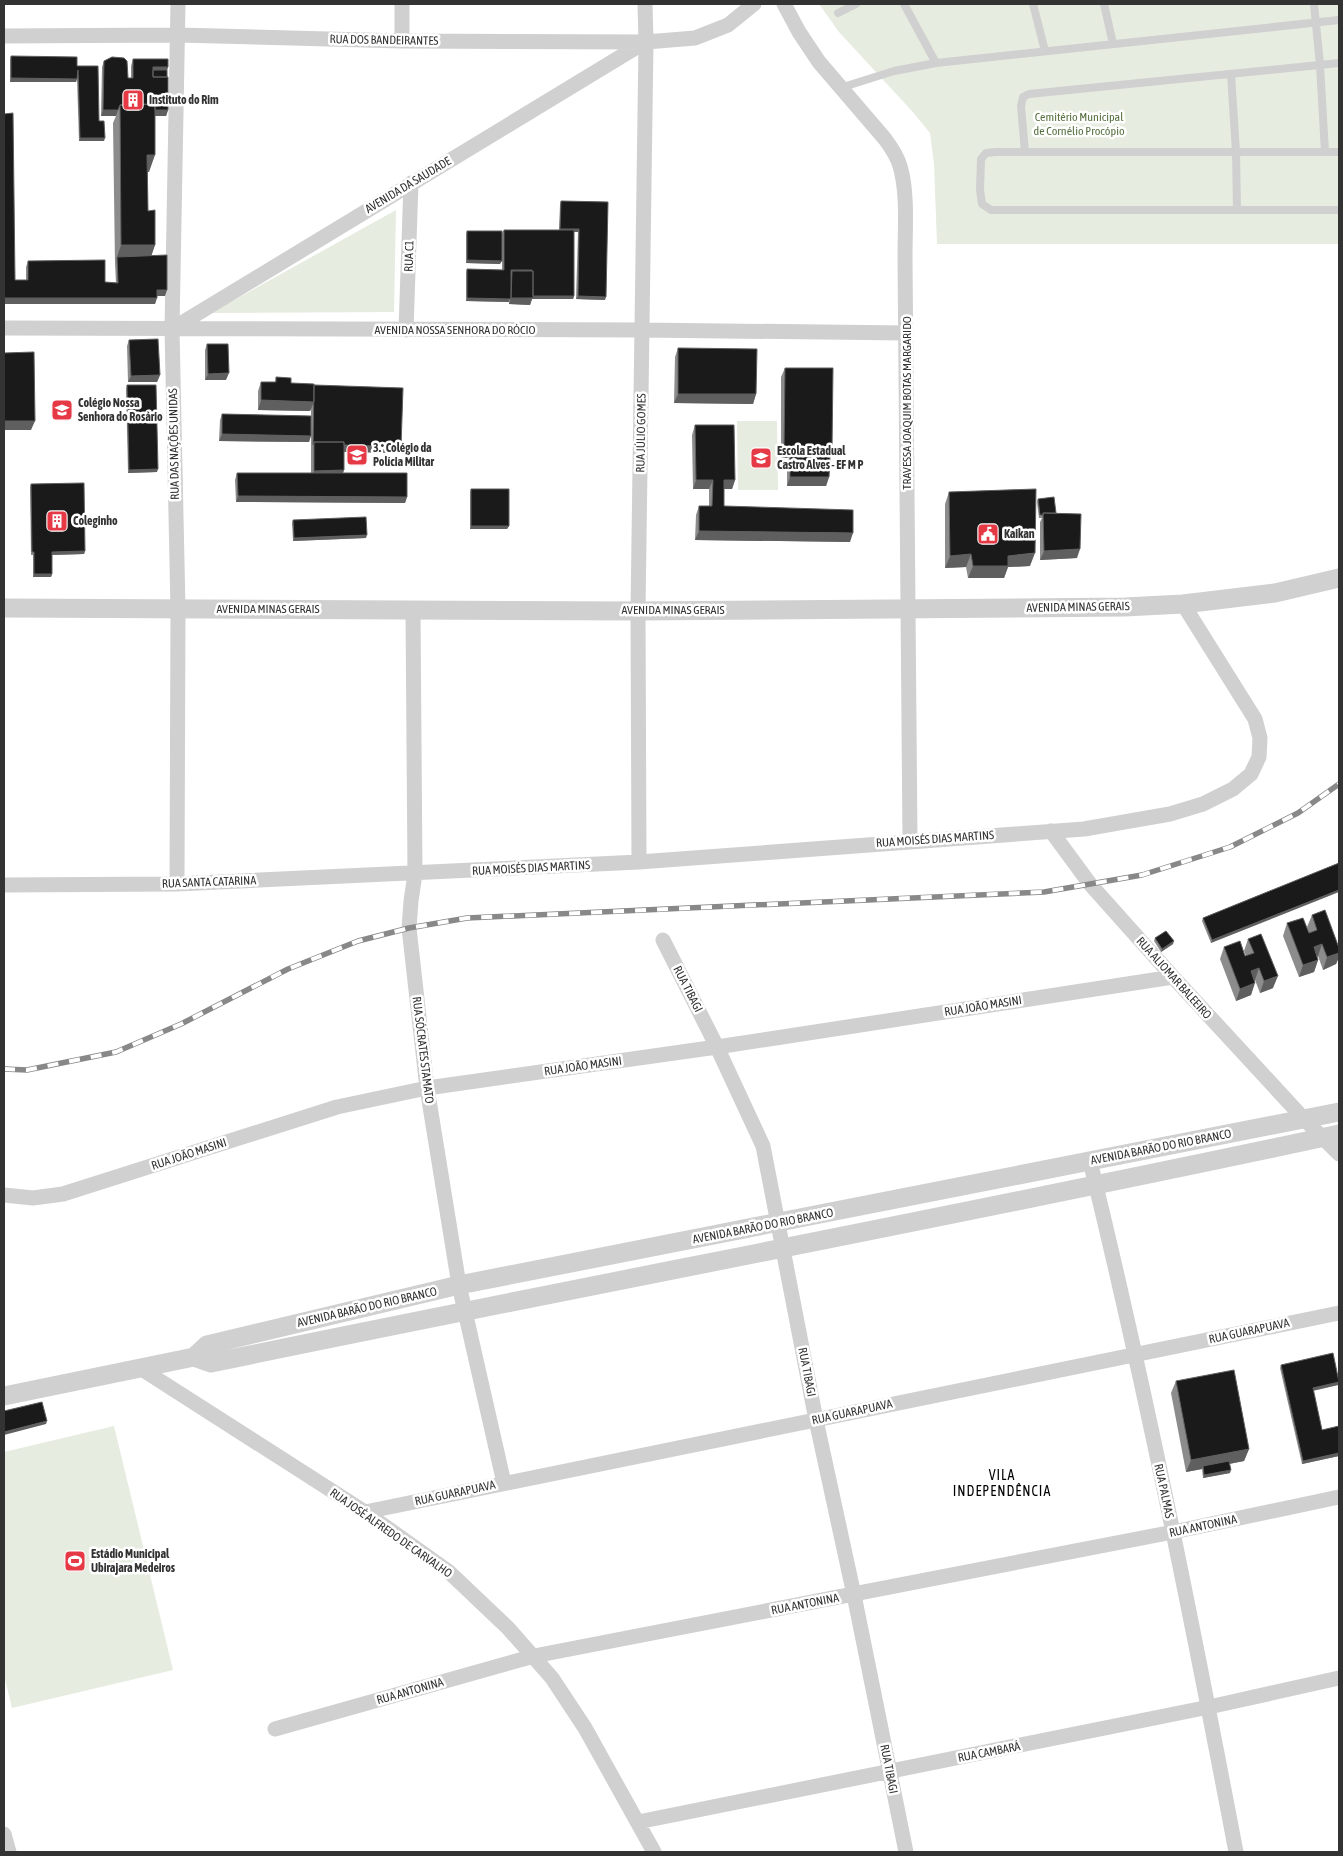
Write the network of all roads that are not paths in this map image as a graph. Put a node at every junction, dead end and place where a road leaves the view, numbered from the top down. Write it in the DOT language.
graph roads {
  1 [pos="178,4"];
  2 [pos="402,4"];
  3 [pos="645,4"];
  4 [pos="754,4"];
  5 [pos="784,4"];
  6 [pos="856,4"];
  7 [pos="904,4"];
  8 [pos="1033,4"];
  9 [pos="1104,4"];
  10 [pos="1314,4"];
  11 [pos="838,13"];
  12 [pos="1339,20"];
  13 [pos="1315,23"];
  14 [pos="178,35"];
  15 [pos="4,36"];
  16 [pos="402,41"];
  17 [pos="646,42"];
  18 [pos="1113,44"];
  19 [pos="1045,51"];
  20 [pos="936,63"];
  21 [pos="1339,63"];
  22 [pos="1320,65"];
  23 [pos="1231,74"];
  24 [pos="840,88"];
  25 [pos="1024,152"];
  26 [pos="1236,152"];
  27 [pos="1325,152"];
  28 [pos="1339,152"];
  29 [pos="411,183"];
  30 [pos="1237,210"];
  31 [pos="1339,210"];
  32 [pos="4,328"];
  33 [pos="172,329"];
  34 [pos="406,330"];
  35 [pos="642,330"];
  36 [pos="906,333"];
  37 [pos="1339,578"];
  38 [pos="1183,604"];
  39 [pos="4,608"];
  40 [pos="908,608"];
  41 [pos="178,609"];
  42 [pos="413,610"];
  43 [pos="638,610"];
  44 [pos="1051,831"];
  45 [pos="910,841"];
  46 [pos="639,862"];
  47 [pos="415,874"];
  48 [pos="177,884"];
  49 [pos="4,885"];
  50 [pos="662,940"];
  51 [pos="1173,977"];
  52 [pos="717,1047"];
  53 [pos="427,1088"];
  54 [pos="1339,1112"];
  55 [pos="1304,1119"];
  56 [pos="1331,1135"];
  57 [pos="1339,1154"];
  58 [pos="1090,1161"];
  59 [pos="1096,1185"];
  60 [pos="4,1195"];
  61 [pos="778,1223"];
  62 [pos="782,1249"];
  63 [pos="459,1285"];
  64 [pos="465,1310"];
  65 [pos="1339,1313"];
  66 [pos="1134,1355"];
  67 [pos="194,1357"];
  68 [pos="140,1368"];
  69 [pos="4,1396"];
  70 [pos="816,1420"];
  71 [pos="504,1483"];
  72 [pos="1339,1497"];
  73 [pos="365,1512"];
  74 [pos="1173,1532"];
  75 [pos="854,1595"];
  76 [pos="534,1656"];
  77 [pos="1339,1678"];
  78 [pos="1209,1708"];
  79 [pos="275,1728"];
  80 [pos="890,1772"];
  81 [pos="638,1822"];
  82 [pos="4,1834"];
  83 [pos="9,1852"];
  84 [pos="654,1852"];
  85 [pos="906,1852"];
  86 [pos="1236,1852"];
  1 -- 14 [label="street, RUA DAS NAÇÕES UNIDAS"];
  2 -- 16 [label="street"];
  3 -- 17 [label="street, RUA JÚLIO GOMES"];
  4 -- 17 [label="street, RUA DOS BANDEIRANTES"];
  5 -- 24 [label="street, TRAVESSA JOAQUIM BOTAS MARGARIDO"];
  6 -- 11 [label="lane"];
  7 -- 20 [label="lane"];
  8 -- 19 [label="lane"];
  9 -- 18 [label="lane"];
  10 -- 13 [label="lane"];
  12 -- 13 [label="lane"];
  13 -- 18 [label="lane"];
  13 -- 22 [label="lane"];
  14 -- 15 [label="street, RUA DOS BANDEIRANTES"];
  14 -- 16 [label="street, RUA DOS BANDEIRANTES"];
  14 -- 33 [label="street, RUA DAS NAÇÕES UNIDAS"];
  16 -- 17 [label="street, RUA DOS BANDEIRANTES"];
  17 -- 29 [label="street, AVENIDA DA SAUDADE"];
  17 -- 35 [label="street, RUA JÚLIO GOMES"];
  18 -- 19 [label="lane"];
  19 -- 20 [label="lane"];
  20 -- 24 [label="lane"];
  21 -- 22 [label="lane"];
  22 -- 23 [label="lane"];
  22 -- 27 [label="lane"];
  23 -- 25 [label="lane"];
  23 -- 26 [label="lane"];
  24 -- 36 [label="street, TRAVESSA JOAQUIM BOTAS MARGARIDO"];
  25 -- 26 [label="lane"];
  25 -- 30 [label="lane"];
  26 -- 27 [label="lane"];
  26 -- 30 [label="lane"];
  27 -- 28 [label="lane"];
  29 -- 33 [label="street, AVENIDA DA SAUDADE"];
  29 -- 34 [label="street, RUA C1"];
  30 -- 31 [label="lane"];
  32 -- 33 [label="street, AVENIDA NOSSA SENHORA DO RÓCIO"];
  33 -- 34 [label="street, AVENIDA NOSSA SENHORA DO RÓCIO"];
  33 -- 41 [label="street, RUA DAS NAÇÕES UNIDAS"];
  34 -- 35 [label="street, AVENIDA NOSSA SENHORA DO RÓCIO"];
  35 -- 36 [label="street, AVENIDA NOSSA SENHORA DO RÓCIO"];
  35 -- 43 [label="street, RUA JÚLIO GOMES"];
  36 -- 40 [label="street, TRAVESSA JOAQUIM BOTAS MARGARIDO"];
  37 -- 38 [label="street, AVENIDA MINAS GERAIS"];
  38 -- 40 [label="street, AVENIDA MINAS GERAIS"];
  38 -- 44 [label="street, RUA MOISÉS DIAS MARTINS"];
  39 -- 41 [label="street, AVENIDA MINAS GERAIS"];
  40 -- 43 [label="street, AVENIDA MINAS GERAIS"];
  40 -- 45 [label="street, TRAVESSA JOAQUIM BOTAS MARGARIDO"];
  41 -- 42 [label="street, AVENIDA MINAS GERAIS"];
  41 -- 48 [label="street, RUA DAS NAÇÕES UNIDAS"];
  42 -- 43 [label="street, AVENIDA MINAS GERAIS"];
  42 -- 47 [label="street, RUA SÓCRATES STAMATO"];
  43 -- 46 [label="street, RUA JÚLIO GOMES"];
  44 -- 45 [label="street, RUA MOISÉS DIAS MARTINS"];
  44 -- 51 [label="street, RUA ALIOMAR BALEEIRO"];
  45 -- 46 [label="street, RUA MOISÉS DIAS MARTINS"];
  46 -- 47 [label="street, RUA MOISÉS DIAS MARTINS"];
  47 -- 48 [label="street, RUA SANTA CATARINA"];
  47 -- 53 [label="street, RUA SÓCRATES STAMATO"];
  48 -- 49 [label="street, RUA SANTA CATARINA"];
  50 -- 52 [label="street, RUA TIBAGI"];
  51 -- 52 [label="street, RUA JOÃO MASINI"];
  51 -- 55 [label="street, RUA ALIOMAR BALEEIRO"];
  52 -- 53 [label="street, RUA JOÃO MASINI"];
  52 -- 61 [label="street, RUA TIBAGI"];
  53 -- 60 [label="street, RUA JOÃO MASINI"];
  53 -- 63 [label="street, RUA SÓCRATES STAMATO"];
  54 -- 55 [label="street, AVENIDA BARÃO DO RIO BRANCO"];
  55 -- 56 [label="street, RUA ALIOMAR BALEEIRO"];
  55 -- 58 [label="street, AVENIDA BARÃO DO RIO BRANCO"];
  56 -- 57 [label="street, RUA ALIOMAR BALEEIRO"];
  56 -- 59 [label="street, AVENIDA BARÃO DO RIO BRANCO"];
  58 -- 59 [label="street, RUA PALMAS"];
  58 -- 61 [label="street, AVENIDA BARÃO DO RIO BRANCO"];
  59 -- 62 [label="street, AVENIDA BARÃO DO RIO BRANCO"];
  59 -- 66 [label="street, RUA PALMAS"];
  61 -- 62 [label="street, RUA TIBAGI"];
  61 -- 63 [label="street, AVENIDA BARÃO DO RIO BRANCO"];
  62 -- 64 [label="street, AVENIDA BARÃO DO RIO BRANCO"];
  62 -- 70 [label="street, RUA TIBAGI"];
  63 -- 64 [label="street, RUA SÓCRATES STAMATO"];
  63 -- 67 [label="street, AVENIDA BARÃO DO RIO BRANCO"];
  64 -- 67 [label="street, AVENIDA BARÃO DO RIO BRANCO"];
  64 -- 71 [label="street, RUA SÓCRATES STAMATO"];
  65 -- 66 [label="street, RUA GUARAPUAVA"];
  66 -- 70 [label="street, RUA GUARAPUAVA"];
  66 -- 74 [label="street, RUA PALMAS"];
  67 -- 68 [label="street, AVENIDA BARÃO DO RIO BRANCO"];
  68 -- 69 [label="street, AVENIDA BARÃO DO RIO BRANCO"];
  68 -- 73 [label="street, RUA JOSÉ ALFREDO DE CARVALHO"];
  70 -- 71 [label="street, RUA GUARAPUAVA"];
  70 -- 75 [label="street, RUA TIBAGI"];
  71 -- 73 [label="street, RUA GUARAPUAVA"];
  72 -- 74 [label="street, RUA ANTONINA"];
  73 -- 76 [label="street, RUA JOSÉ ALFREDO DE CARVALHO"];
  74 -- 75 [label="street, RUA ANTONINA"];
  74 -- 78 [label="street, RUA PALMAS"];
  75 -- 76 [label="street, RUA ANTONINA"];
  75 -- 80 [label="street, RUA TIBAGI"];
  76 -- 79 [label="street, RUA ANTONINA"];
  76 -- 81 [label="street, RUA JOSÉ ALFREDO DE CARVALHO"];
  77 -- 78 [label="street, RUA CAMBARÁ"];
  78 -- 80 [label="street, RUA CAMBARÁ"];
  78 -- 86 [label="street, RUA PALMAS"];
  80 -- 81 [label="street, RUA CAMBARÁ"];
  80 -- 85 [label="street, RUA TIBAGI"];
  81 -- 84 [label="street, RUA JOSÉ ALFREDO DE CARVALHO"];
  82 -- 83 [label="street"];
}
